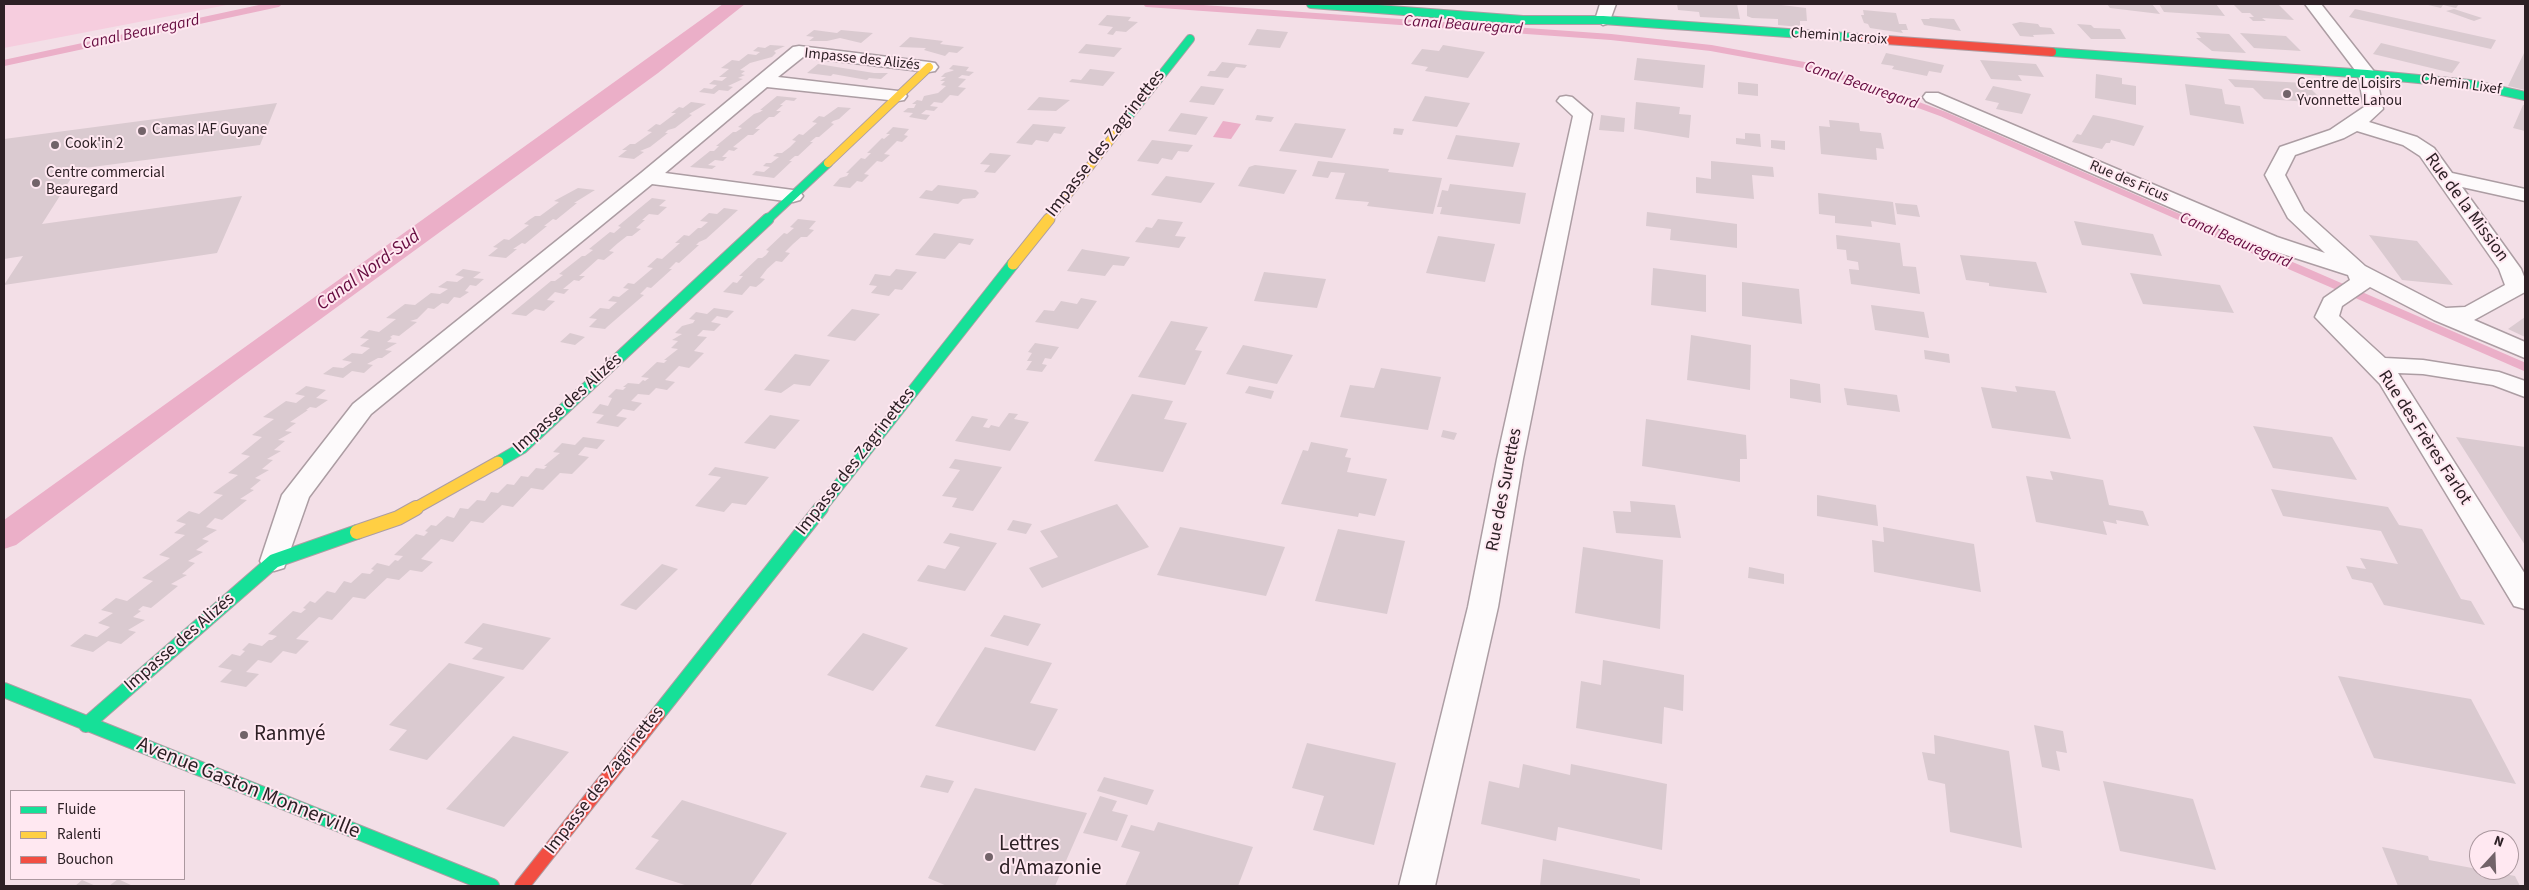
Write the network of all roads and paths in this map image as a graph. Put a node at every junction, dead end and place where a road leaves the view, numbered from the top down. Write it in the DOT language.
graph roads {
  1 [pos="1311,4"];
  2 [pos="1608,4"];
  3 [pos="2313,4"];
  4 [pos="1367,6"];
  5 [pos="1603,20"];
  6 [pos="1190,38"];
  7 [pos="928,67"];
  8 [pos="2367,74"];
  9 [pos="763,81"];
  10 [pos="898,96"];
  11 [pos="2525,96"];
  12 [pos="1932,97"];
  13 [pos="1566,101"];
  14 [pos="2355,124"];
  15 [pos="648,177"];
  16 [pos="2444,177"];
  17 [pos="2525,195"];
  18 [pos="793,196"];
  19 [pos="2360,277"];
  20 [pos="2442,315"];
  21 [pos="2525,351"];
  22 [pos="2378,365"];
  23 [pos="2525,390"];
  24 [pos="274,561"];
  25 [pos="2525,598"];
  26 [pos="4,690"];
  27 [pos="86,725"];
  28 [pos="492,886"];
  29 [pos="522,886"];
  30 [pos="1417,886"];
  1 -- 4 [label="street, Chemin Lacroix"];
  2 -- 5 [label="street"];
  3 -- 8 [label="street"];
  4 -- 5 [label="street, Chemin Lacroix"];
  5 -- 8 [label="street, Chemin Lacroix"];
  6 -- 29 [label="street, Impasse des Zagrinettes"];
  7 -- 9 [label="street, Impasse des Alizés"];
  7 -- 10 [label="street, Impasse des Alizés"];
  8 -- 11 [label="street, Chemin Lixef"];
  8 -- 14 [label="street"];
  9 -- 10 [label="street, Impasse des Alizés"];
  9 -- 15 [label="street, Impasse des Alizés"];
  10 -- 18 [label="street, Impasse des Alizés"];
  12 -- 19 [label="street, Rue des Ficus"];
  13 -- 30 [label="street, Rue des Surettes"];
  14 -- 16 [label="street, Rue de la Mission"];
  14 -- 19 [label="street"];
  15 -- 18 [label="street"];
  15 -- 24 [label="street, Impasse des Alizés"];
  16 -- 17 [label="street"];
  16 -- 20 [label="street, Rue de la Mission"];
  18 -- 24 [label="street, Impasse des Alizés"];
  19 -- 20 [label="street"];
  19 -- 22 [label="street, Rue des Frères Farlot"];
  20 -- 21 [label="street"];
  22 -- 23 [label="street"];
  22 -- 25 [label="street, Rue des Frères Farlot"];
  24 -- 27 [label="street, Impasse des Alizés"];
  26 -- 27 [label="street, Avenue Gaston Monnerville"];
  27 -- 28 [label="street, Avenue Gaston Monnerville"];
}
